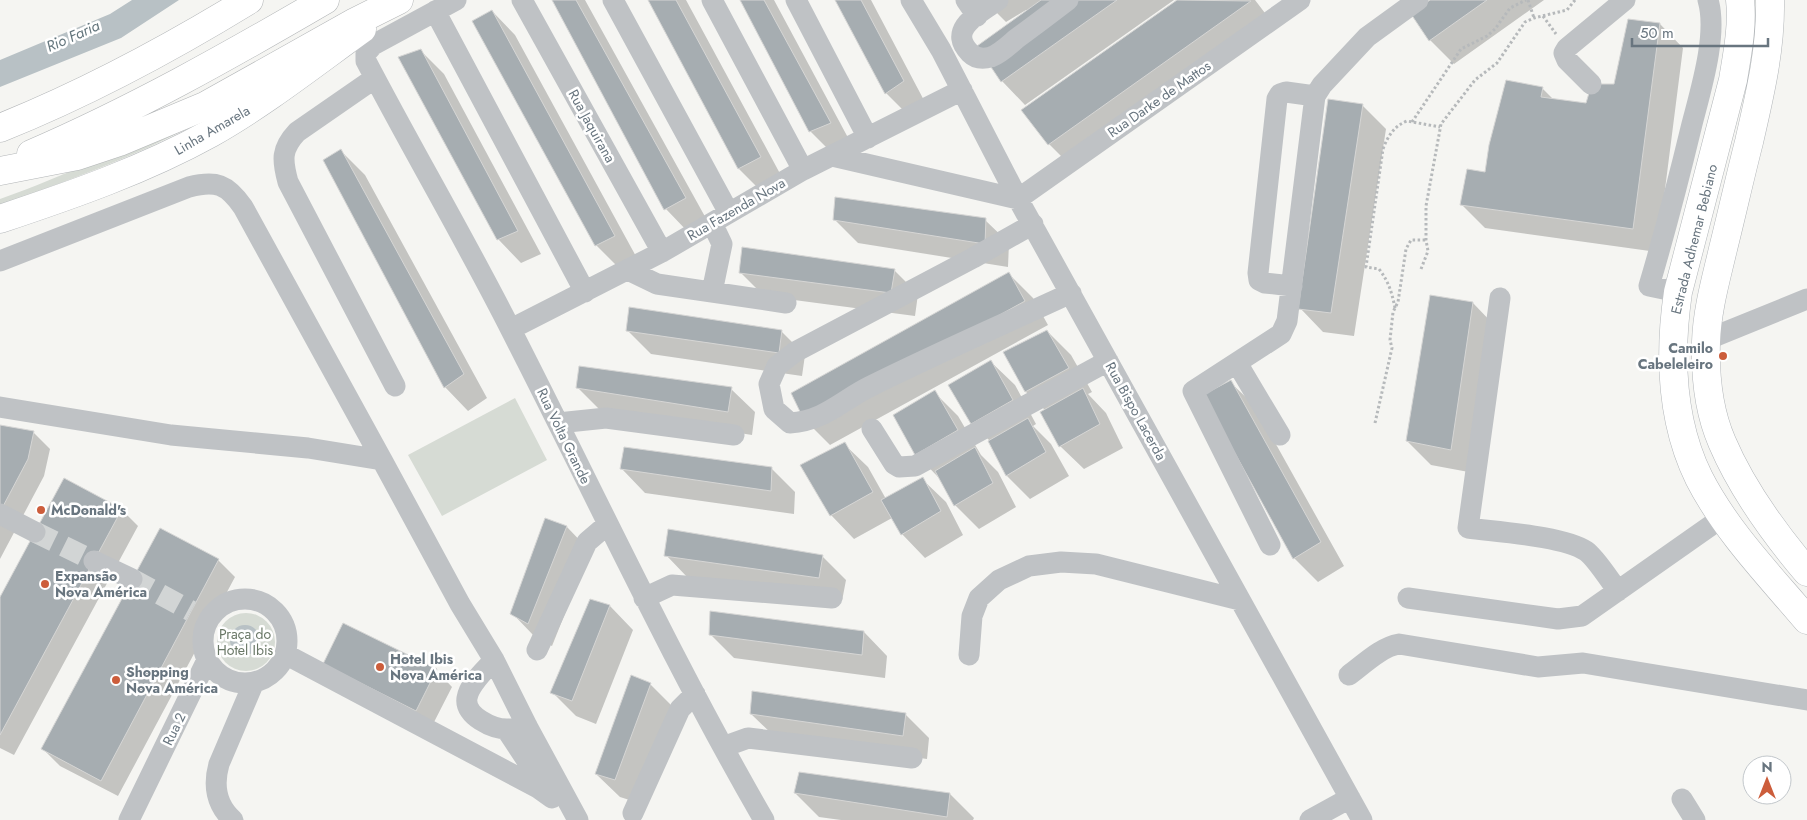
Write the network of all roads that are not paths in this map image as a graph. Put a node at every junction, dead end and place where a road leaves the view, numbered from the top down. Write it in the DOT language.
graph roads {
  1 [pos="249,0"];
  2 [pos="324,0"];
  3 [pos="401,0"];
  4 [pos="456,0"];
  5 [pos="522,0"];
  6 [pos="613,0"];
  7 [pos="712,0"];
  8 [pos="796,0"];
  9 [pos="911,0"];
  10 [pos="998,0"];
  11 [pos="1068,0"];
  12 [pos="1300,0"];
  13 [pos="1418,0"];
  14 [pos="1625,0"];
  15 [pos="1708,0"];
  16 [pos="1740,0"];
  17 [pos="1770,0"];
  18 [pos="972,8"];
  19 [pos="435,11"];
  20 [pos="376,78"];
  21 [pos="1591,84"];
  22 [pos="962,90"];
  23 [pos="1316,96"];
  24 [pos="0,128"];
  25 [pos="868,138"];
  26 [pos="832,156"];
  27 [pos="0,167"];
  28 [pos="803,170"];
  29 [pos="0,171"];
  30 [pos="1018,199"];
  31 [pos="720,218"];
  32 [pos="0,219"];
  33 [pos="1033,224"];
  34 [pos="662,252"];
  35 [pos="0,260"];
  36 [pos="628,270"];
  37 [pos="1292,286"];
  38 [pos="585,292"];
  39 [pos="712,292"];
  40 [pos="1678,292"];
  41 [pos="1070,293"];
  42 [pos="1500,298"];
  43 [pos="1807,299"];
  44 [pos="786,302"];
  45 [pos="511,329"];
  46 [pos="1706,340"];
  47 [pos="1108,361"];
  48 [pos="1237,363"];
  49 [pos="395,386"];
  50 [pos="0,407"];
  51 [pos="558,424"];
  52 [pos="872,429"];
  53 [pos="734,435"];
  54 [pos="1280,435"];
  55 [pos="382,460"];
  56 [pos="0,514"];
  57 [pos="1723,517"];
  58 [pos="608,524"];
  59 [pos="35,532"];
  60 [pos="1270,545"];
  61 [pos="94,561"];
  62 [pos="1807,572"];
  63 [pos="132,579"];
  64 [pos="1618,591"];
  65 [pos="644,598"];
  66 [pos="832,598"];
  67 [pos="1408,598"];
  68 [pos="1240,600"];
  69 [pos="1807,620"];
  70 [pos="537,650"];
  71 [pos="285,654"];
  72 [pos="969,655"];
  73 [pos="207,660"];
  74 [pos="494,660"];
  75 [pos="1349,675"];
  76 [pos="254,682"];
  77 [pos="695,694"];
  78 [pos="1807,700"];
  79 [pos="527,726"];
  80 [pos="506,729"];
  81 [pos="723,747"];
  82 [pos="912,758"];
  83 [pos="552,798"];
  84 [pos="1350,798"];
  85 [pos="1682,799"];
  86 [pos="633,813"];
  87 [pos="129,820"];
  88 [pos="233,820"];
  89 [pos="564,820"];
  90 [pos="578,820"];
  91 [pos="764,820"];
  92 [pos="1310,820"];
  93 [pos="1362,820"];
  94 [pos="1695,820"];
  1 -- 24 [label="main road"];
  2 -- 27 [label="main road"];
  3 -- 29 [label="main road"];
  3 -- 32 [label="main road, Linha Amarela"];
  4 -- 19 [label="street"];
  5 -- 34 [label="street, Rua Jaquirana"];
  6 -- 31 [label="street"];
  7 -- 28 [label="street"];
  8 -- 25 [label="street"];
  9 -- 22 [label="street, Rua Bispo Lacerda"];
  10 -- 18 [label="street"];
  11 -- 18 [label="street"];
  12 -- 30 [label="street, Rua Darke de Mattos"];
  13 -- 23 [label="street"];
  14 -- 21 [label="street"];
  15 -- 40 [label="street"];
  16 -- 40 [label="main road, Estrada Adhemar Bebiano"];
  17 -- 46 [label="main road"];
  19 -- 20 [label="street, Rua Volta Grande"];
  19 -- 38 [label="street"];
  20 -- 45 [label="street, Rua Volta Grande"];
  20 -- 49 [label="street"];
  22 -- 25 [label="street, Rua Fazenda Nova"];
  22 -- 30 [label="street, Rua Bispo Lacerda"];
  23 -- 37 [label="street"];
  23 -- 37 [label="street"];
  25 -- 26 [label="street, Rua Fazenda Nova"];
  26 -- 28 [label="street, Rua Fazenda Nova"];
  26 -- 30 [label="street"];
  28 -- 31 [label="street, Rua Fazenda Nova"];
  30 -- 33 [label="street, Rua Bispo Lacerda"];
  31 -- 34 [label="street, Rua Fazenda Nova"];
  31 -- 39 [label="street"];
  33 -- 41 [label="street, Rua Bispo Lacerda"];
  33 -- 41 [label="street"];
  34 -- 36 [label="street, Rua Fazenda Nova"];
  35 -- 55 [label="street"];
  36 -- 38 [label="street, Rua Fazenda Nova"];
  36 -- 39 [label="street"];
  37 -- 48 [label="street"];
  38 -- 45 [label="street, Rua Fazenda Nova"];
  39 -- 44 [label="street"];
  40 -- 57 [label="main road, Estrada Adhemar Bebiano"];
  41 -- 47 [label="street, Rua Bispo Lacerda"];
  42 -- 64 [label="street"];
  43 -- 46 [label="street"];
  45 -- 51 [label="street, Rua Volta Grande"];
  46 -- 62 [label="main road"];
  47 -- 52 [label="street"];
  47 -- 68 [label="street, Rua Bispo Lacerda"];
  48 -- 54 [label="street"];
  48 -- 60 [label="street"];
  50 -- 55 [label="street"];
  51 -- 53 [label="street"];
  51 -- 58 [label="street, Rua Volta Grande"];
  55 -- 74 [label="street"];
  56 -- 59 [label="street"];
  57 -- 64 [label="street"];
  57 -- 69 [label="main road, Estrada Adhemar Bebiano"];
  58 -- 65 [label="street, Rua Volta Grande"];
  58 -- 70 [label="street"];
  61 -- 63 [label="street"];
  64 -- 67 [label="street"];
  65 -- 66 [label="street"];
  65 -- 77 [label="street, Rua Volta Grande"];
  68 -- 72 [label="street"];
  68 -- 84 [label="street, Rua Bispo Lacerda"];
  71 -- 73 [label="street"];
  71 -- 76 [label="street"];
  71 -- 83 [label="street"];
  73 -- 76 [label="street"];
  73 -- 87 [label="street, Rua 2"];
  74 -- 79 [label="street"];
  74 -- 80 [label="street"];
  75 -- 78 [label="street"];
  76 -- 88 [label="street"];
  77 -- 81 [label="street, Rua Volta Grande"];
  77 -- 86 [label="street"];
  79 -- 80 [label="street"];
  79 -- 90 [label="street"];
  80 -- 83 [label="street"];
  81 -- 82 [label="street"];
  81 -- 91 [label="street, Rua Volta Grande"];
  83 -- 89 [label="street"];
  84 -- 92 [label="street"];
  84 -- 93 [label="street, Rua Bispo Lacerda"];
  85 -- 94 [label="street"];
}
